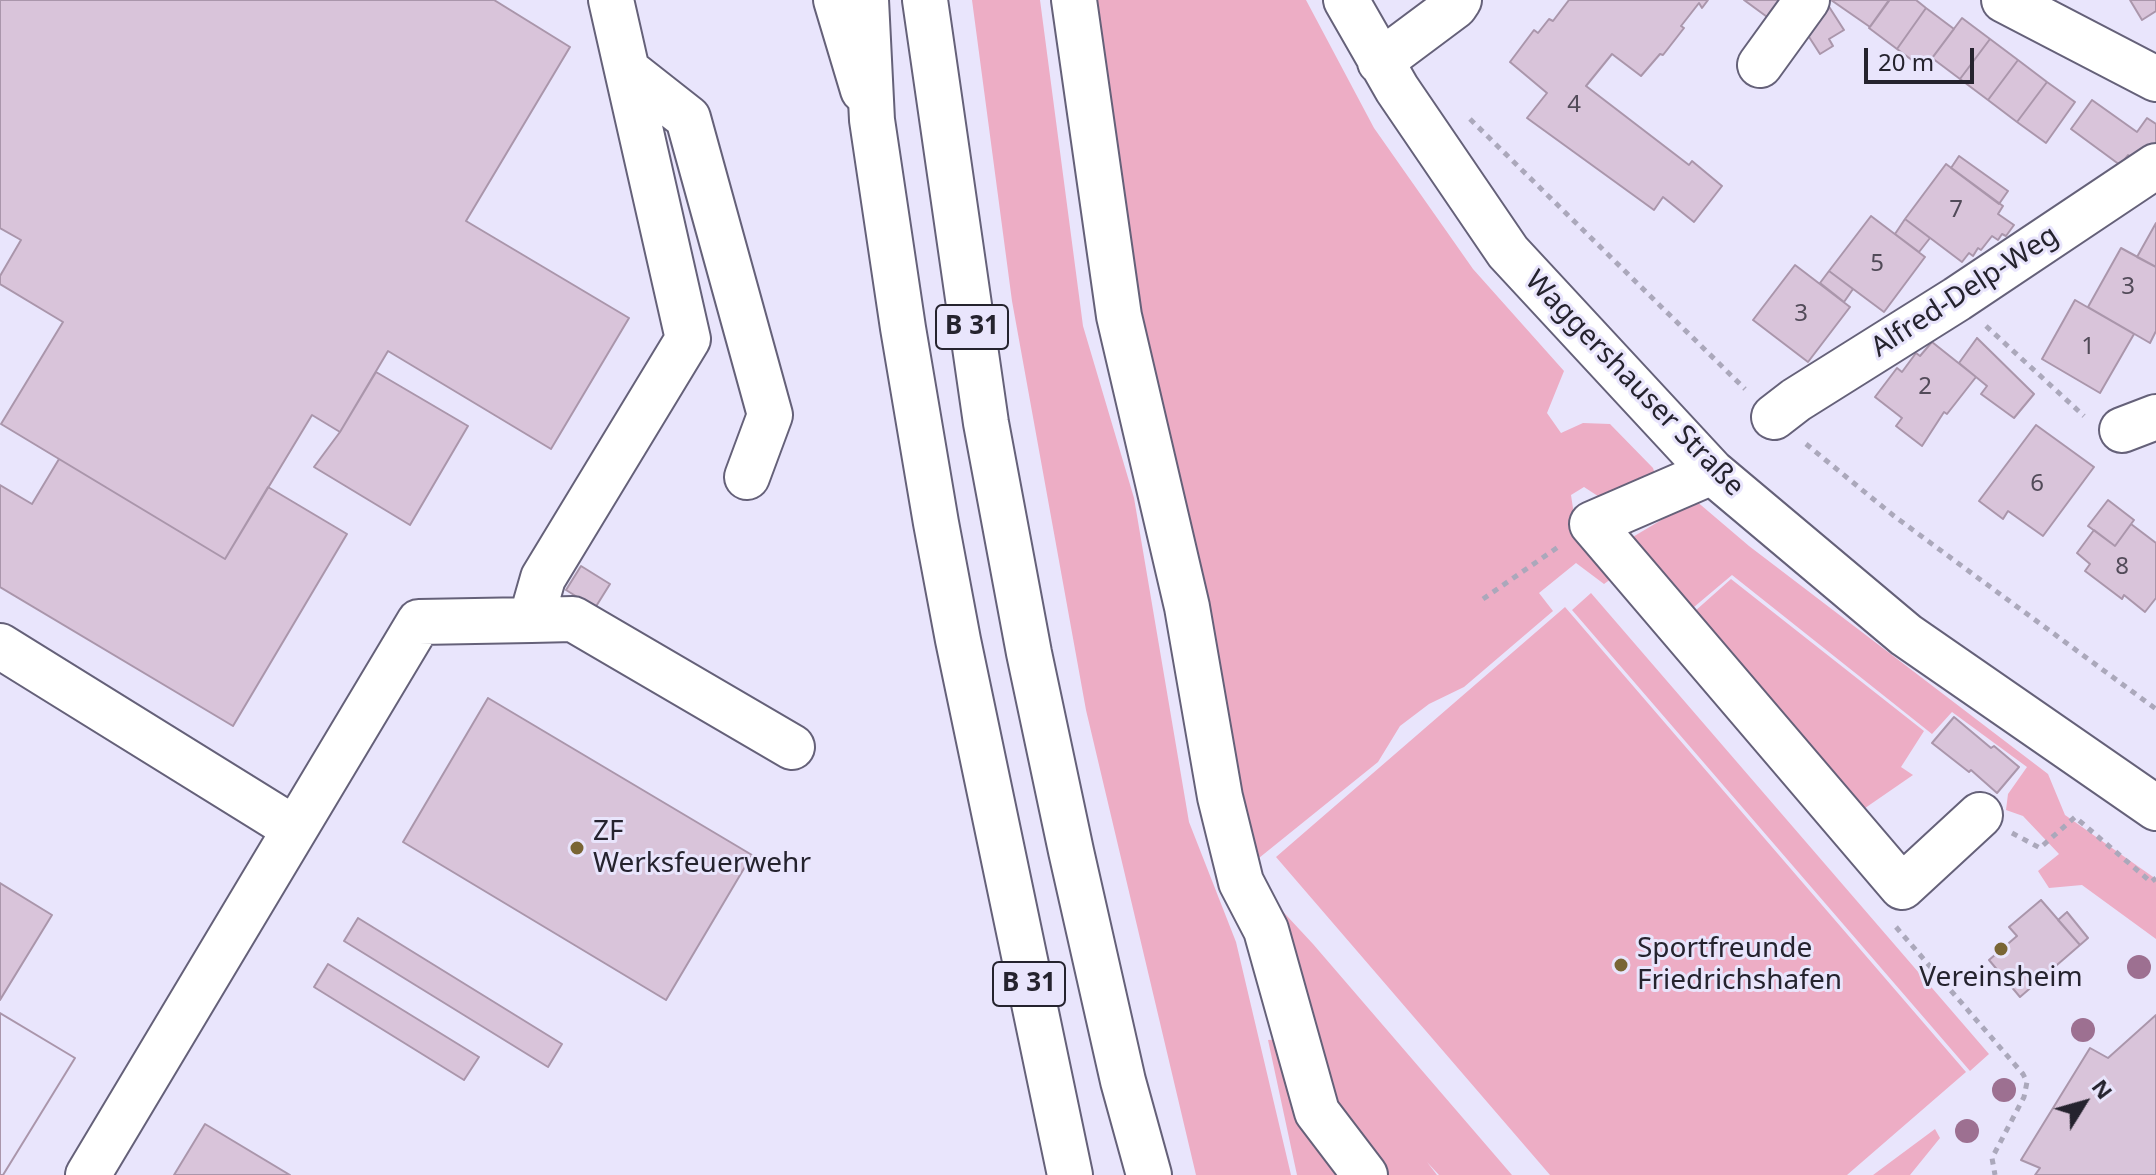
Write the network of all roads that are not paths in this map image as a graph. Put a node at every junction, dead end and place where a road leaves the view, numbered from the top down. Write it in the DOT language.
graph roads {
  1 [pos="611,0"];
  2 [pos="836,0"];
  3 [pos="866,0"];
  4 [pos="925,0"];
  5 [pos="1074,0"];
  6 [pos="1346,0"];
  7 [pos="1459,0"];
  8 [pos="1807,0"];
  9 [pos="2004,0"];
  10 [pos="1380,62"];
  11 [pos="1760,65"];
  12 [pos="627,70"];
  13 [pos="2156,79"];
  14 [pos="872,120"];
  15 [pos="2156,166"];
  16 [pos="1774,417"];
  17 [pos="1712,472"];
  18 [pos="747,477"];
  19 [pos="531,620"];
  20 [pos="0,646"];
  21 [pos="792,747"];
  22 [pos="2156,808"];
  23 [pos="1980,815"];
  24 [pos="295,829"];
  25 [pos="1065,1163"];
  26 [pos="88,1175"];
  27 [pos="1149,1175"];
  28 [pos="1365,1175"];
  1 -- 12 [label="main road"];
  2 -- 14 [label="main road"];
  3 -- 14 [label="main road, B 31"];
  4 -- 27 [label="main road, B 31"];
  5 -- 28 [label="main road"];
  6 -- 10 [label="main road, Waggershauser Straße"];
  7 -- 10 [label="main road"];
  8 -- 11 [label="main road"];
  9 -- 13 [label="main road"];
  10 -- 17 [label="main road, Waggershauser Straße"];
  12 -- 18 [label="main road"];
  12 -- 19 [label="main road"];
  14 -- 25 [label="main road, B 31"];
  15 -- 16 [label="main road, Alfred-Delp-Weg"];
  17 -- 22 [label="main road, Waggershauser Straße"];
  17 -- 23 [label="main road"];
  19 -- 21 [label="main road"];
  19 -- 24 [label="main road"];
  20 -- 24 [label="main road"];
  24 -- 26 [label="main road"];
}
